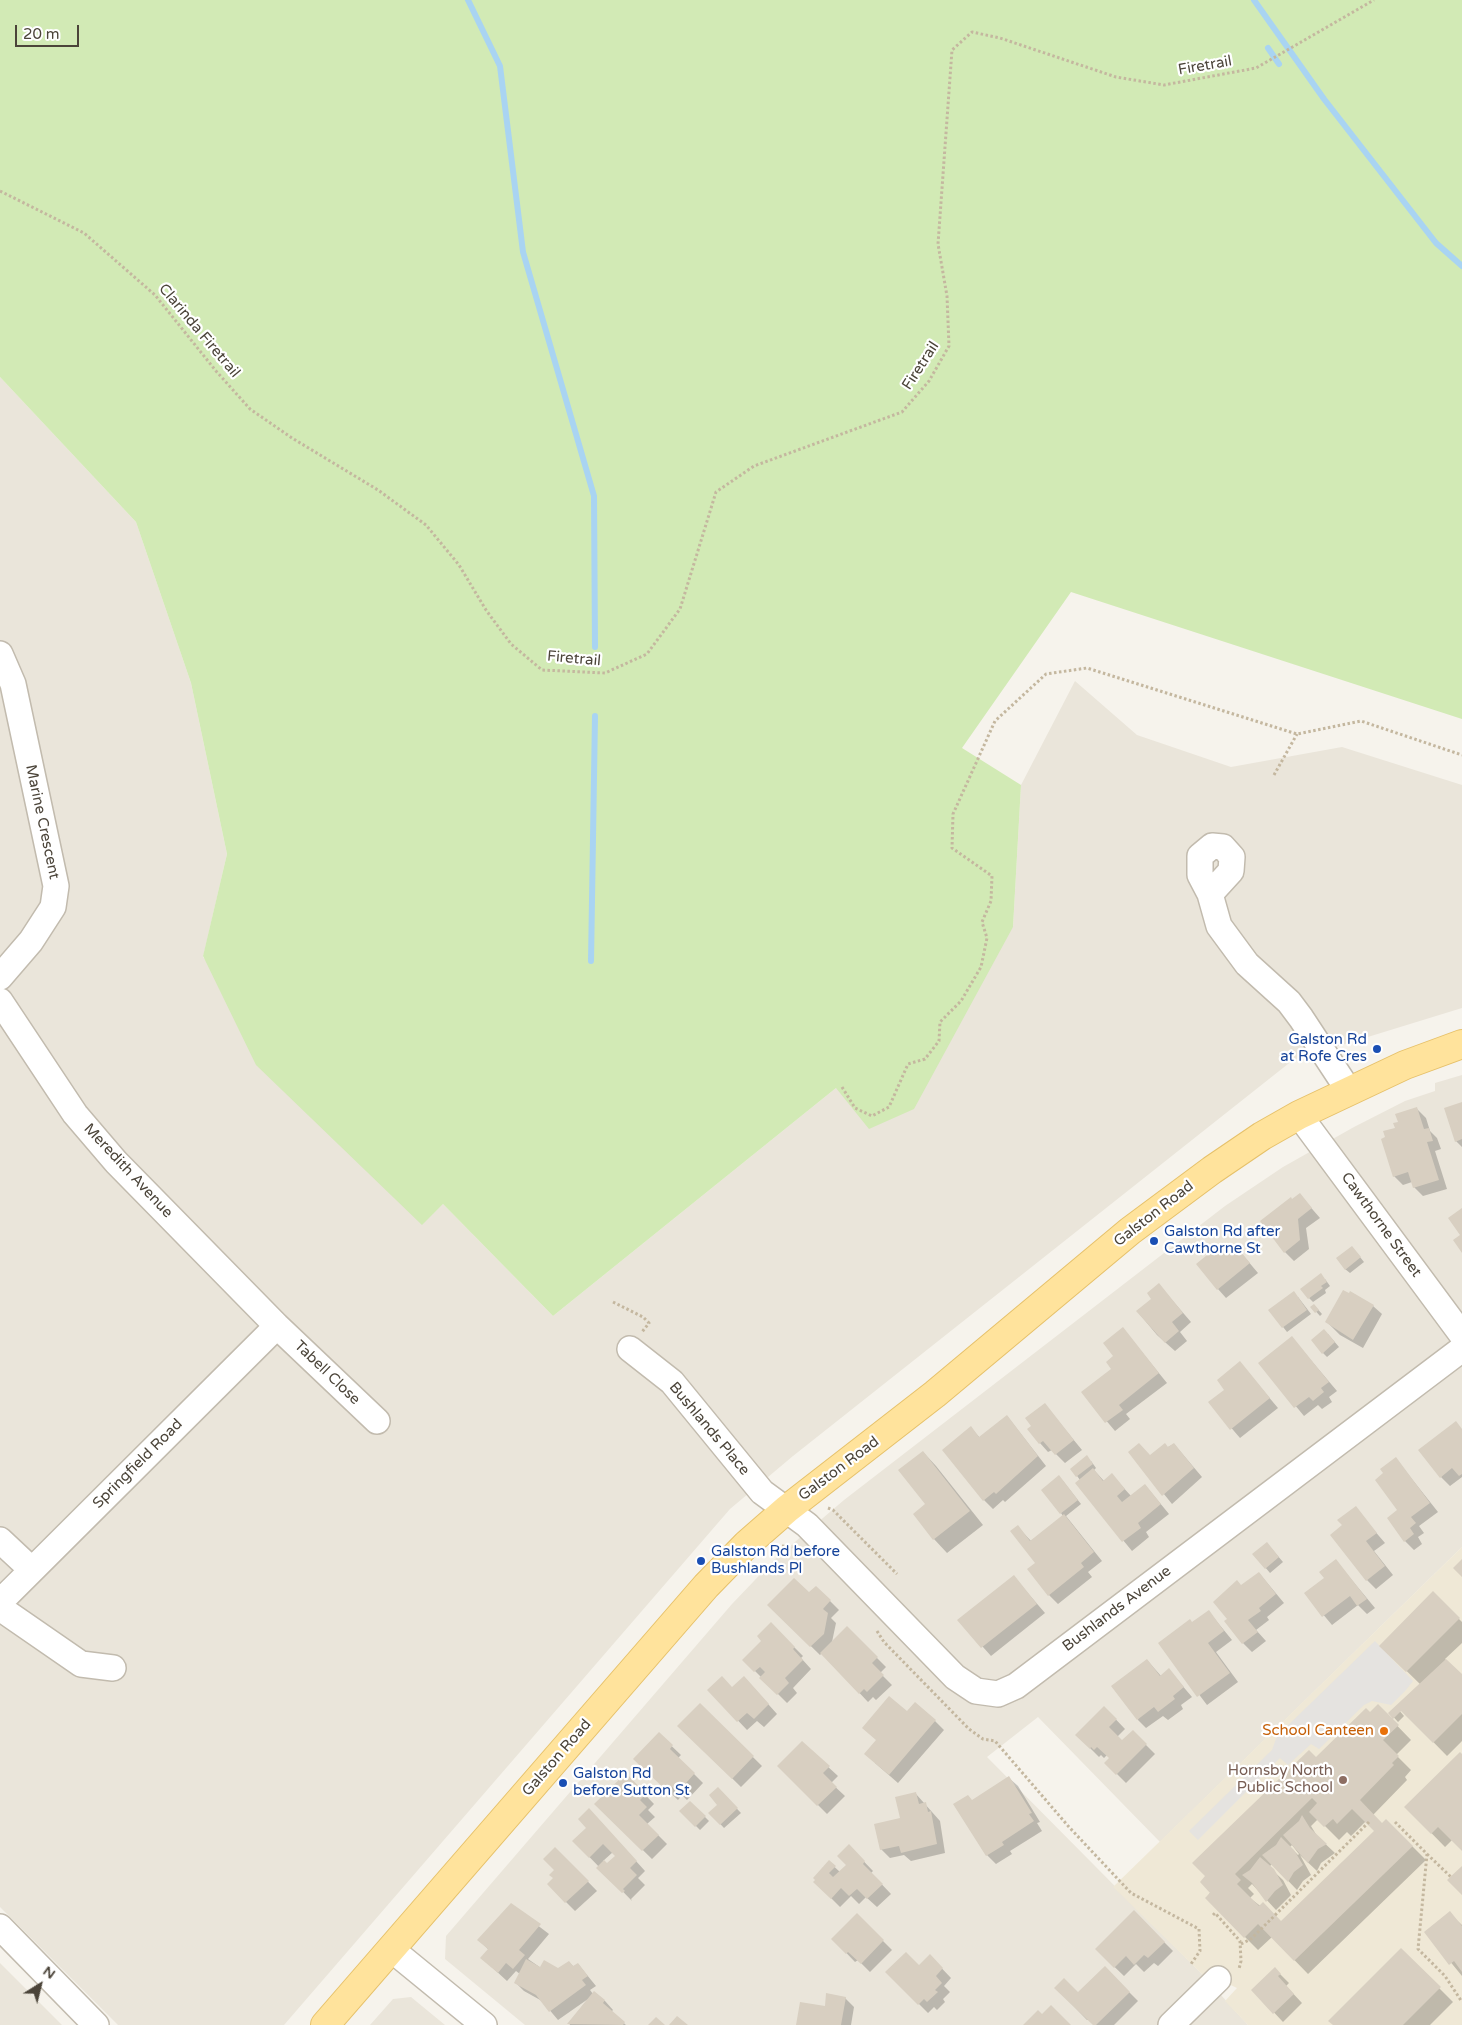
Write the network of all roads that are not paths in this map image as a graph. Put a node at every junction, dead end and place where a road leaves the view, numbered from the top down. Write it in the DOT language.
graph roads {
  1 [pos="0,654"];
  2 [pos="1210,894"];
  3 [pos="0,977"];
  4 [pos="0,1001"];
  5 [pos="1462,1044"];
  6 [pos="1348,1090"];
  7 [pos="1299,1115"];
  8 [pos="276,1326"];
  9 [pos="1462,1335"];
  10 [pos="1462,1348"];
  11 [pos="630,1349"];
  12 [pos="377,1421"];
  13 [pos="787,1509"];
  14 [pos="0,1540"];
  15 [pos="32,1570"];
  16 [pos="0,1602"];
  17 [pos="0,1608"];
  18 [pos="113,1668"];
  19 [pos="0,1927"];
  20 [pos="391,1949"];
  21 [pos="1228,1977"];
  22 [pos="96,2025"];
  23 [pos="326,2025"];
  24 [pos="484,2025"];
  25 [pos="1171,2025"];
  1 -- 3 [label="street, Marine Crescent"];
  2 -- 6 [label="street"];
  4 -- 8 [label="street, Meredith Avenue"];
  5 -- 6 [label="main road, Galston Road"];
  6 -- 7 [label="main road, Galston Road"];
  7 -- 9 [label="street, Cawthorne Street"];
  7 -- 13 [label="main road, Galston Road"];
  8 -- 12 [label="street, Tabell Close"];
  8 -- 15 [label="street, Springfield Road"];
  10 -- 13 [label="street, Bushlands Avenue"];
  11 -- 13 [label="street, Bushlands Place"];
  13 -- 20 [label="main road, Galston Road"];
  14 -- 15 [label="street"];
  15 -- 16 [label="street, Springfield Road"];
  17 -- 18 [label="street"];
  19 -- 22 [label="street"];
  20 -- 23 [label="main road, Galston Road"];
  20 -- 24 [label="street"];
  21 -- 25 [label="street"];
}
